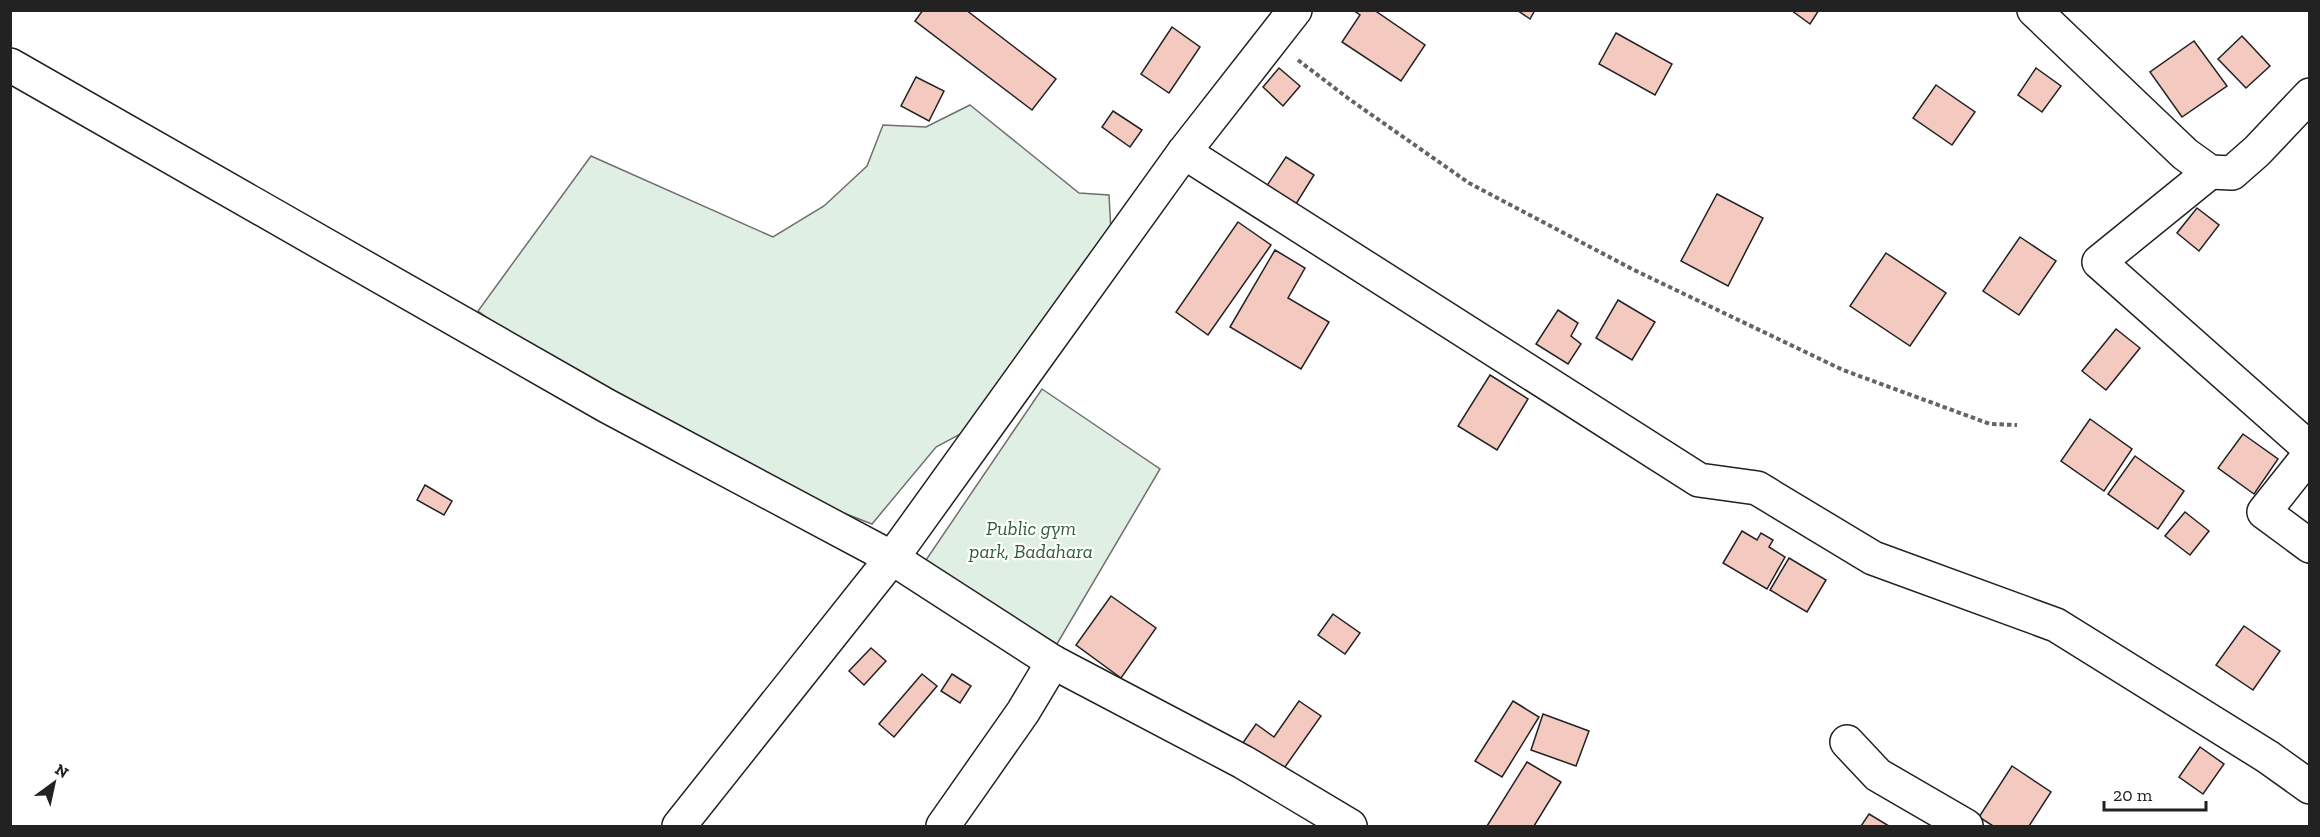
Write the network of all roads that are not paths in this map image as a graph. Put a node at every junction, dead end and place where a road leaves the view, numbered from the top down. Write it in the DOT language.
graph roads {
  1 [pos="1295,10"];
  2 [pos="2034,10"];
  3 [pos="10,65"];
  4 [pos="2310,95"];
  5 [pos="1184,153"];
  6 [pos="2210,172"];
  7 [pos="2310,449"];
  8 [pos="2310,454"];
  9 [pos="2310,546"];
  10 [pos="892,558"];
  11 [pos="1053,662"];
  12 [pos="1847,742"];
  13 [pos="2310,787"];
  14 [pos="679,826"];
  15 [pos="944,826"];
  16 [pos="1350,826"];
  17 [pos="1966,826"];
  1 -- 5 [label="street"];
  2 -- 6 [label="street"];
  3 -- 10 [label="street"];
  4 -- 6 [label="street"];
  5 -- 10 [label="street"];
  5 -- 13 [label="street"];
  6 -- 7 [label="street"];
  8 -- 9 [label="street"];
  10 -- 11 [label="street"];
  10 -- 14 [label="street"];
  11 -- 15 [label="street"];
  11 -- 16 [label="street"];
  12 -- 17 [label="street"];
}
